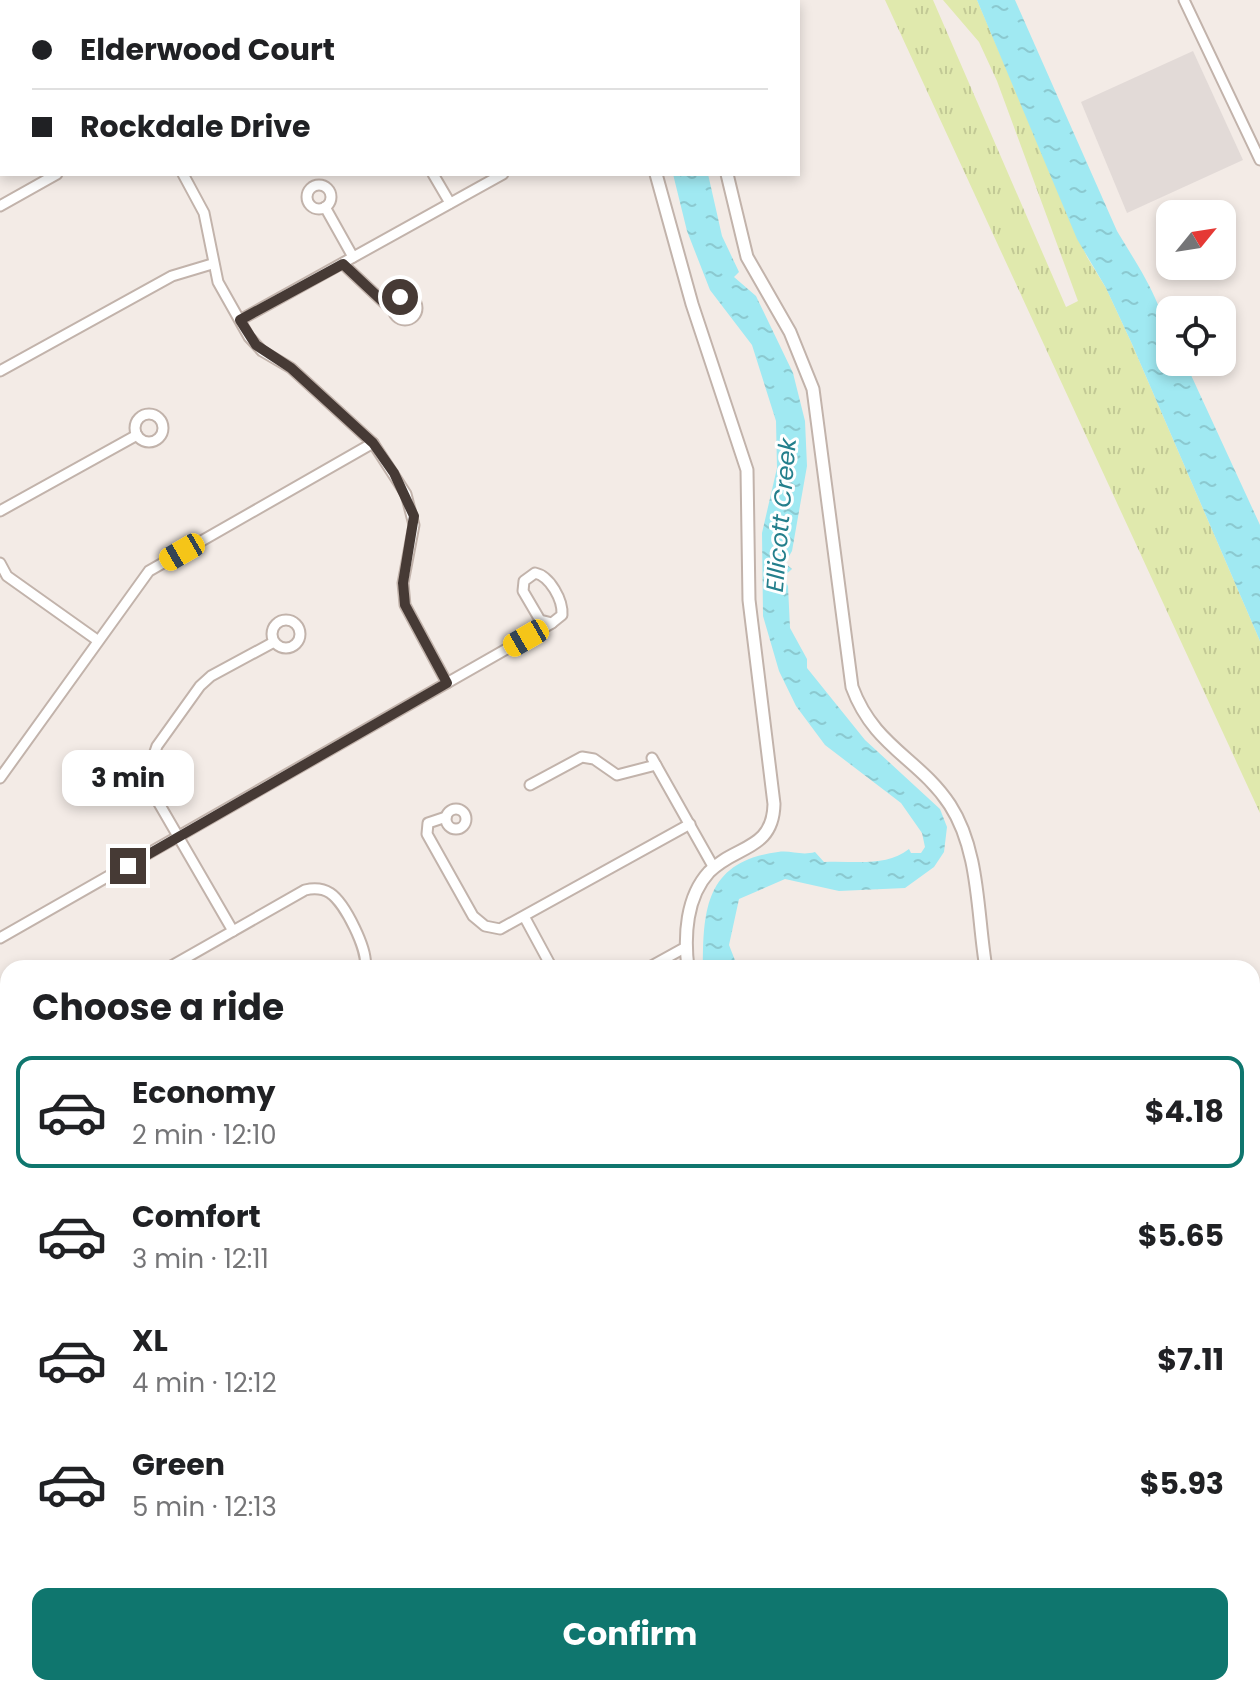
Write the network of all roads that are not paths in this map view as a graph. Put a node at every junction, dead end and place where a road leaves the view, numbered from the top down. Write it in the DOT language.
graph roads {
  1 [pos="1184,0"];
  2 [pos="1260,160"];
  3 [pos="51,176"];
  4 [pos="184,176"];
  5 [pos="434,176"];
  6 [pos="499,176"];
  7 [pos="657,176"];
  8 [pos="727,176"];
  9 [pos="450,203"];
  10 [pos="0,206"];
  11 [pos="325,207"];
  12 [pos="353,257"];
  13 [pos="212,264"];
  14 [pos="343,264"];
  15 [pos="393,311"];
  16 [pos="240,320"];
  17 [pos="0,371"];
  18 [pos="137,435"];
  19 [pos="373,443"];
  20 [pos="0,511"];
  21 [pos="0,563"];
  22 [pos="7,576"];
  23 [pos="0,586"];
  24 [pos="552,623"];
  25 [pos="97,640"];
  26 [pos="274,642"];
  27 [pos="447,683"];
  28 [pos="0,778"];
  29 [pos="530,785"];
  30 [pos="446,817"];
  31 [pos="690,824"];
  32 [pos="179,837"];
  33 [pos="714,868"];
  34 [pos="525,918"];
  35 [pos="233,931"];
  36 [pos="0,938"];
  37 [pos="686,947"];
  38 [pos="182,960"];
  39 [pos="365,960"];
  40 [pos="548,960"];
  41 [pos="662,960"];
  42 [pos="687,960"];
  43 [pos="985,960"];
  1 -- 2 [label="street"];
  3 -- 10 [label="street"];
  4 -- 13 [label="street"];
  5 -- 9 [label="street"];
  6 -- 9 [label="street"];
  7 -- 33 [label="street"];
  8 -- 43 [label="street"];
  9 -- 12 [label="street"];
  11 -- 12 [label="street"];
  12 -- 14 [label="street"];
  13 -- 16 [label="street"];
  13 -- 17 [label="street"];
  14 -- 15 [label="street"];
  14 -- 16 [label="street"];
  16 -- 19 [label="street"];
  18 -- 20 [label="street"];
  19 -- 25 [label="street"];
  19 -- 27 [label="street"];
  21 -- 22 [label="street"];
  22 -- 23 [label="street"];
  22 -- 25 [label="street"];
  24 -- 24 [label="street"];
  24 -- 27 [label="street"];
  25 -- 28 [label="street"];
  26 -- 32 [label="street"];
  27 -- 32 [label="street"];
  29 -- 31 [label="street"];
  30 -- 34 [label="street"];
  31 -- 33 [label="street"];
  31 -- 34 [label="street"];
  32 -- 35 [label="street"];
  32 -- 36 [label="street"];
  33 -- 37 [label="street"];
  34 -- 40 [label="street"];
  35 -- 38 [label="street"];
  35 -- 39 [label="street"];
  37 -- 41 [label="street"];
  37 -- 42 [label="street"];
}
